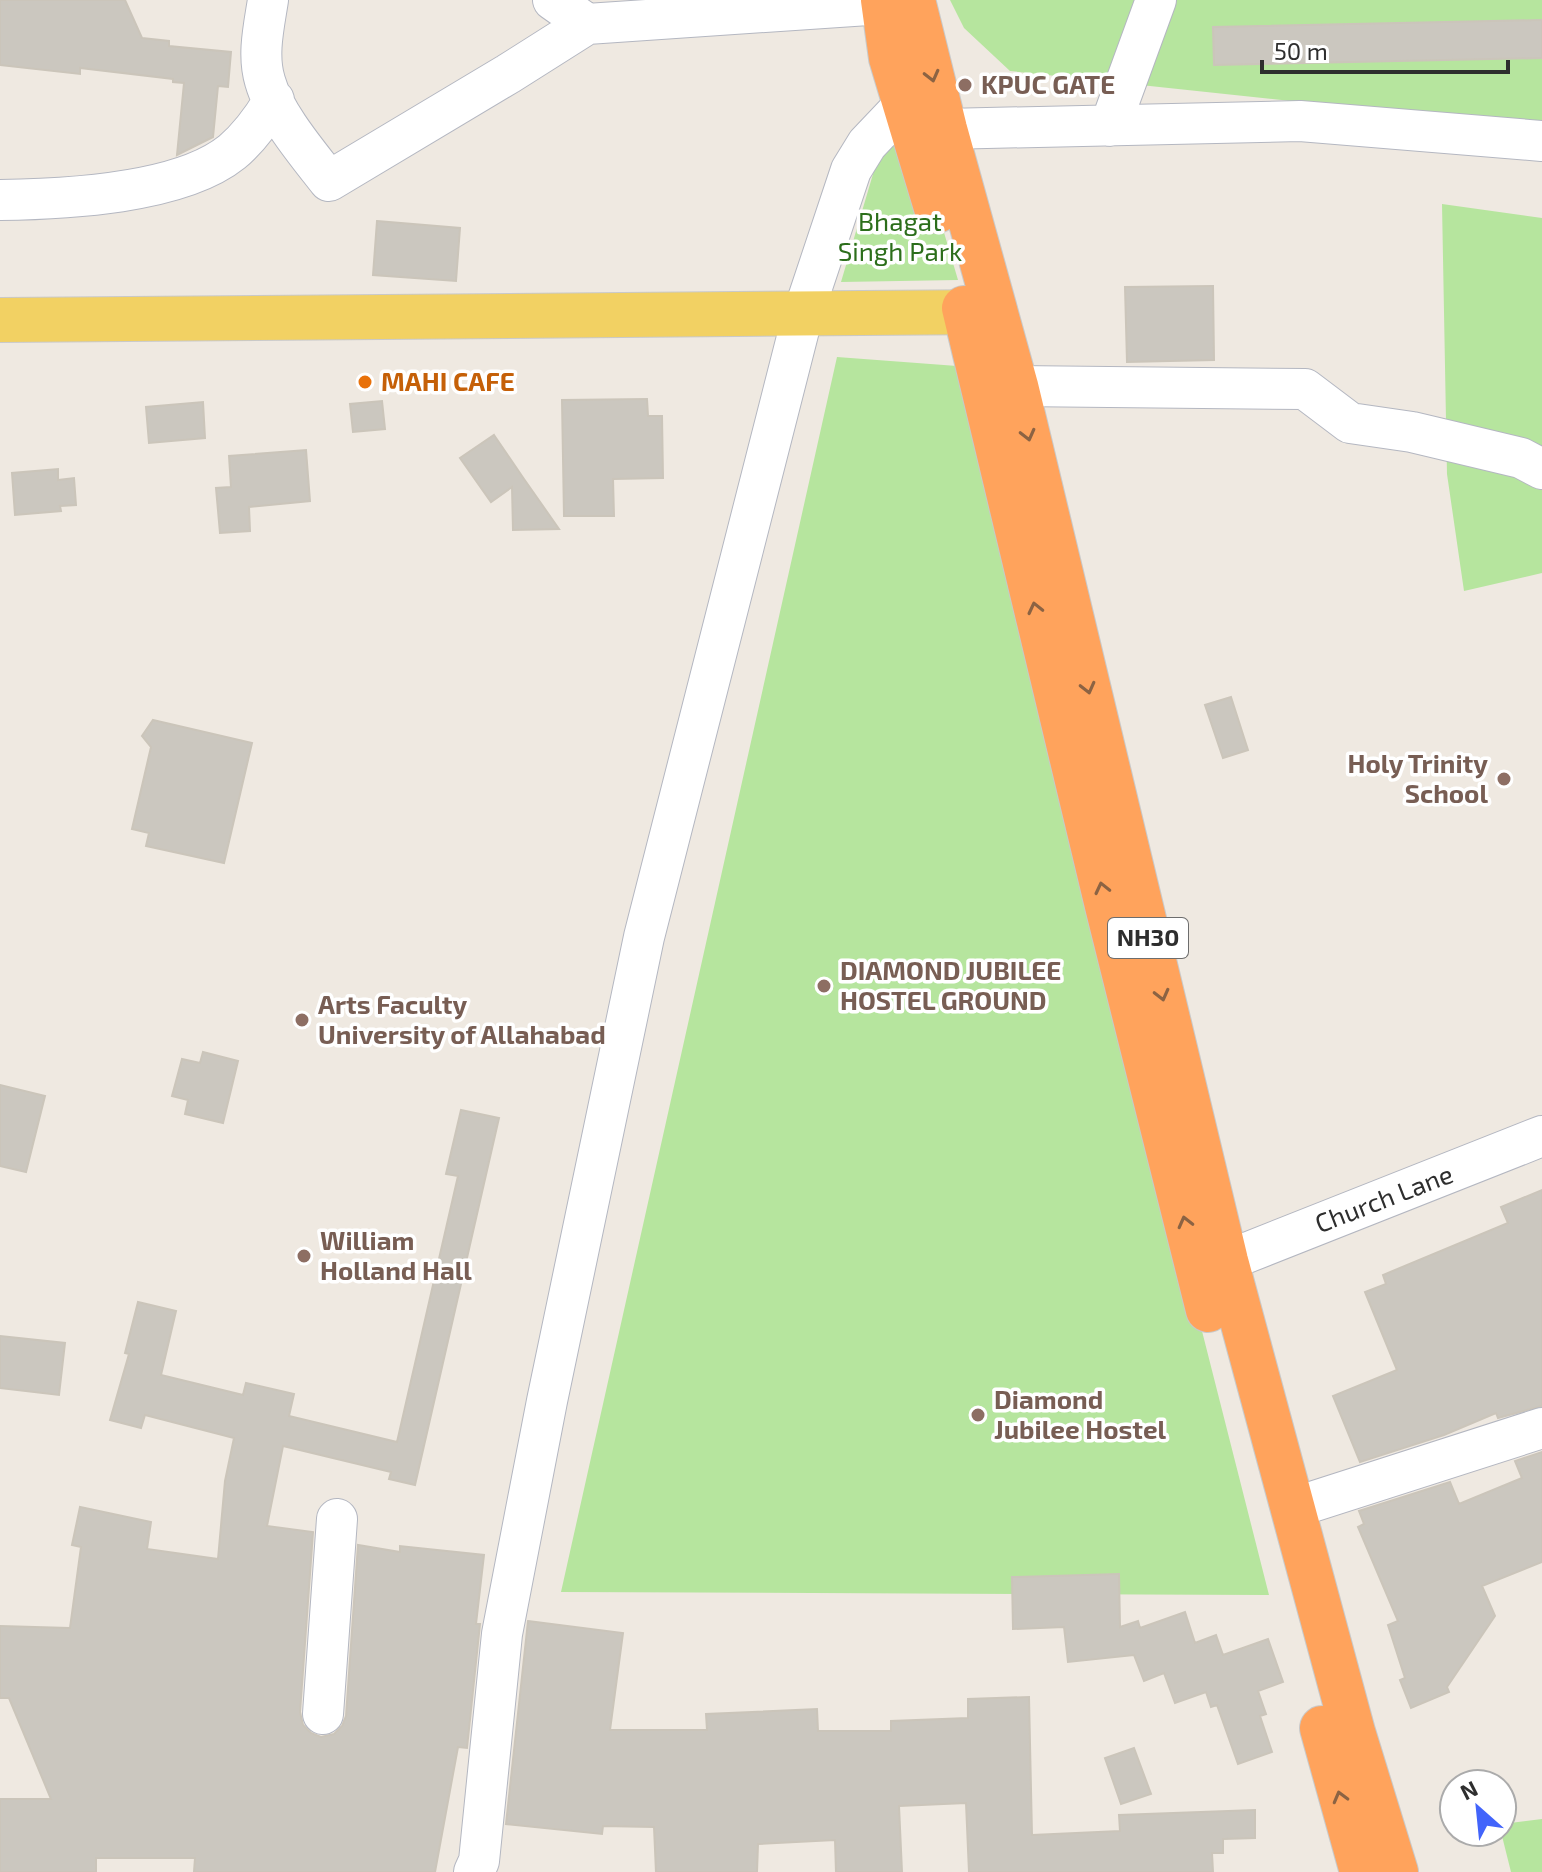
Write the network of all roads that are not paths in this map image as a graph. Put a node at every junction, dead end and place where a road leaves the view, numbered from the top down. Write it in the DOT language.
graph roads {
  1 [pos="268,0"];
  2 [pos="553,0"];
  3 [pos="1156,0"];
  4 [pos="893,1"];
  5 [pos="587,24"];
  6 [pos="274,100"];
  7 [pos="905,104"];
  8 [pos="1110,126"];
  9 [pos="945,129"];
  10 [pos="1542,141"];
  11 [pos="0,200"];
  12 [pos="980,312"];
  13 [pos="803,314"];
  14 [pos="0,320"];
  15 [pos="1016,386"];
  16 [pos="1542,469"];
  17 [pos="1542,1136"];
  18 [pos="1211,1265"];
  19 [pos="1542,1428"];
  20 [pos="1293,1508"];
  21 [pos="337,1519"];
  22 [pos="323,1714"];
  23 [pos="474,1872"];
  24 [pos="1362,1872"];
  25 [pos="1396,1872"];
  1 -- 6 [label="street"];
  2 -- 5 [label="street"];
  3 -- 8 [label="street"];
  4 -- 5 [label="street"];
  4 -- 7 [label="highway"];
  4 -- 9 [label="highway, NH30, one-way"];
  5 -- 6 [label="street"];
  6 -- 11 [label="street"];
  7 -- 12 [label="highway"];
  7 -- 13 [label="street"];
  8 -- 9 [label="street"];
  8 -- 10 [label="street"];
  9 -- 12 [label="highway, NH30"];
  12 -- 13 [label="main road"];
  12 -- 15 [label="highway, NH30"];
  18 -- 12 [label="highway, one-way"];
  13 -- 14 [label="main road"];
  13 -- 23 [label="street"];
  15 -- 16 [label="street"];
  15 -- 18 [label="highway, NH30, one-way"];
  17 -- 18 [label="street, Church Lane"];
  18 -- 20 [label="highway, NH30"];
  24 -- 18 [label="highway, one-way"];
  19 -- 20 [label="street"];
  20 -- 25 [label="highway, NH30"];
  21 -- 22 [label="street"];
}
